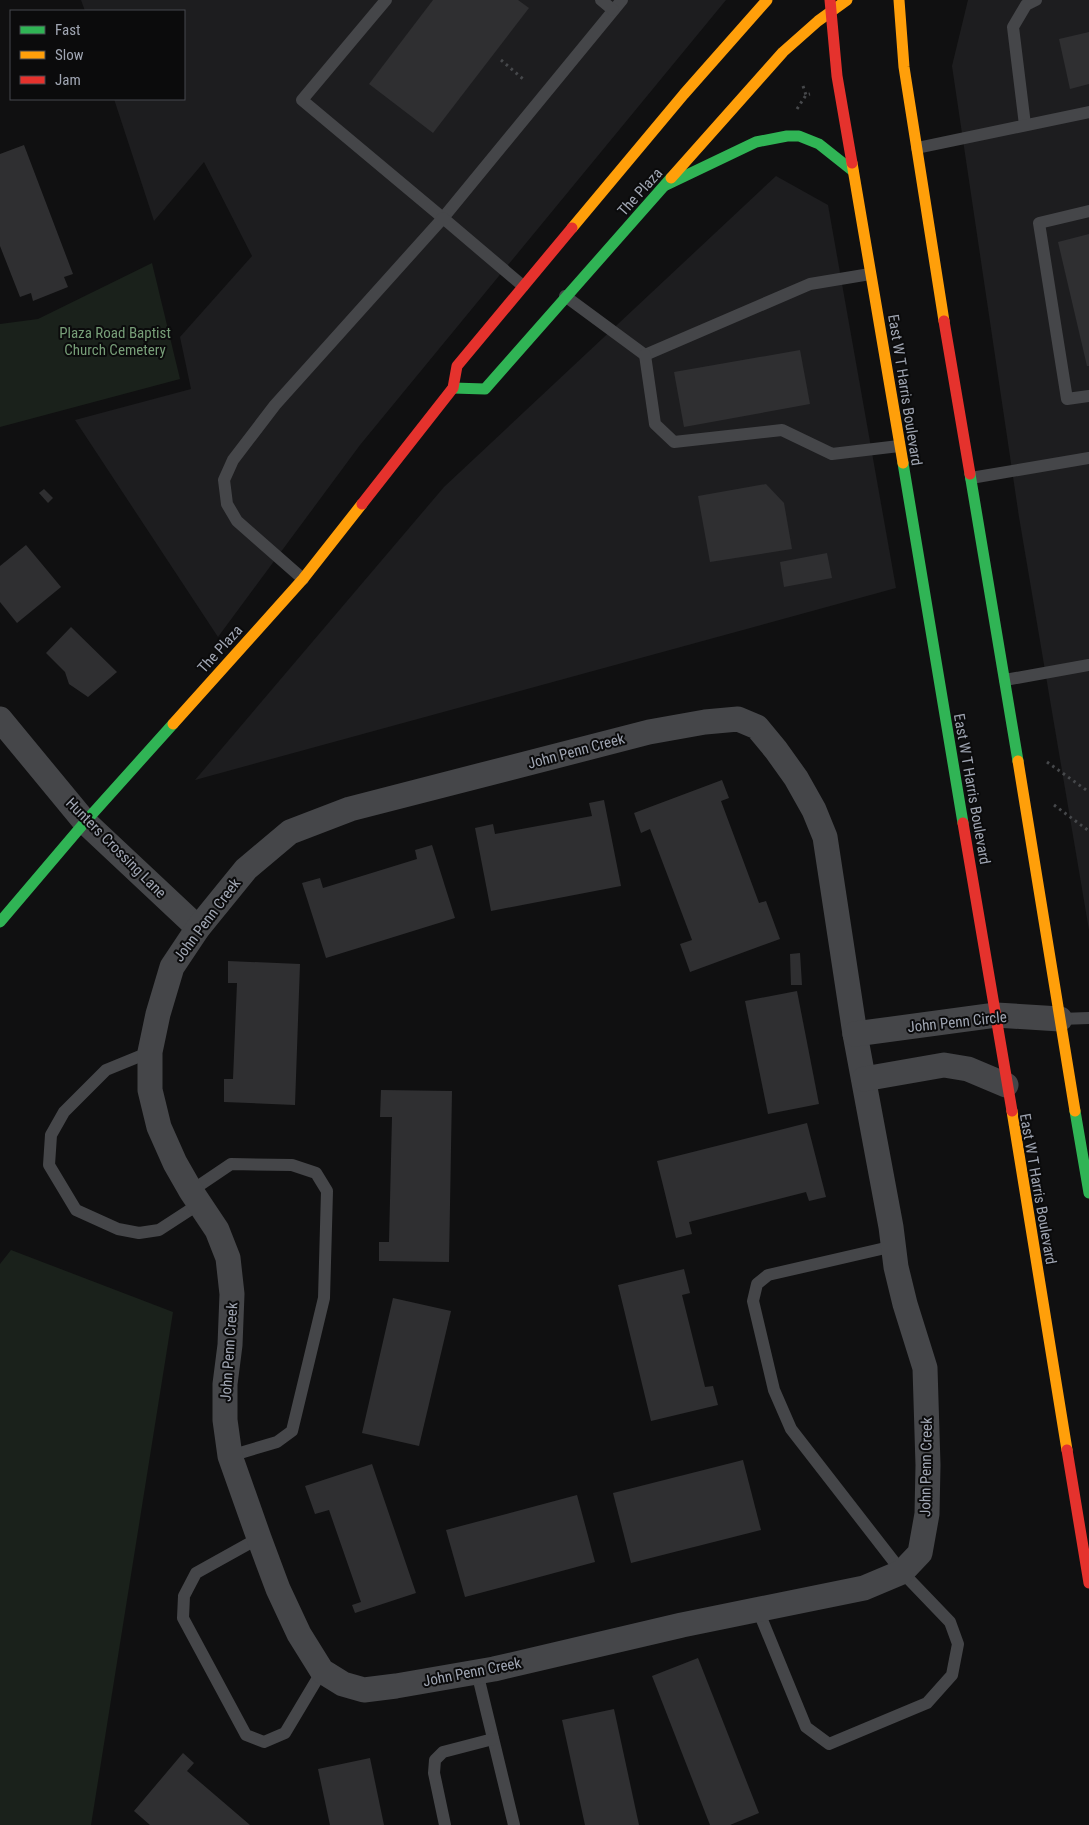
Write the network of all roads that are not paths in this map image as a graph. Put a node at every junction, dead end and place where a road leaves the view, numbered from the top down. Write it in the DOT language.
graph roads {
  1 [pos="386,0"];
  2 [pos="601,0"];
  3 [pos="767,0"];
  4 [pos="847,0"];
  5 [pos="899,0"];
  6 [pos="1036,0"];
  7 [pos="618,5"];
  8 [pos="830,5"];
  9 [pos="1089,112"];
  10 [pos="1025,125"];
  11 [pos="917,148"];
  12 [pos="853,171"];
  13 [pos="666,185"];
  14 [pos="1089,211"];
  15 [pos="442,218"];
  16 [pos="870,274"];
  17 [pos="524,286"];
  18 [pos="566,296"];
  19 [pos="645,355"];
  20 [pos="453,388"];
  21 [pos="1089,396"];
  22 [pos="899,446"];
  23 [pos="1089,458"];
  24 [pos="971,478"];
  25 [pos="303,579"];
  26 [pos="1089,665"];
  27 [pos="1004,680"];
  28 [pos="0,719"];
  29 [pos="85,822"];
  30 [pos="0,922"];
  31 [pos="198,928"];
  32 [pos="996,1015"];
  33 [pos="1089,1018"];
  34 [pos="1060,1019"];
  35 [pos="855,1034"];
  36 [pos="150,1052"];
  37 [pos="864,1078"];
  38 [pos="1006,1085"];
  39 [pos="1089,1193"];
  40 [pos="195,1198"];
  41 [pos="894,1246"];
  42 [pos="230,1456"];
  43 [pos="259,1538"];
  44 [pos="902,1572"];
  45 [pos="1089,1582"];
  46 [pos="758,1610"];
  47 [pos="322,1671"];
  48 [pos="478,1672"];
  49 [pos="493,1738"];
  50 [pos="445,1825"];
  51 [pos="514,1825"];
  1 -- 15 [label="lane"];
  2 -- 7 [label="lane"];
  3 -- 17 [label="main road, The Plaza"];
  4 -- 8 [label="main road, The Plaza"];
  5 -- 11 [label="main road"];
  6 -- 10 [label="lane"];
  7 -- 15 [label="lane"];
  8 -- 12 [label="main road, East W T Harris Boulevard"];
  8 -- 13 [label="main road, The Plaza"];
  9 -- 10 [label="lane"];
  10 -- 11 [label="lane"];
  11 -- 24 [label="main road"];
  12 -- 13 [label="main road"];
  12 -- 16 [label="main road, East W T Harris Boulevard"];
  13 -- 18 [label="main road, The Plaza"];
  14 -- 21 [label="lane"];
  15 -- 17 [label="lane"];
  15 -- 25 [label="lane"];
  16 -- 19 [label="lane"];
  16 -- 22 [label="main road, East W T Harris Boulevard"];
  17 -- 20 [label="main road, The Plaza"];
  18 -- 19 [label="lane"];
  18 -- 20 [label="main road, The Plaza"];
  19 -- 22 [label="lane"];
  20 -- 25 [label="main road, The Plaza"];
  22 -- 32 [label="main road, East W T Harris Boulevard"];
  23 -- 24 [label="lane"];
  24 -- 27 [label="main road"];
  25 -- 29 [label="main road, The Plaza"];
  26 -- 27 [label="lane"];
  27 -- 34 [label="main road"];
  28 -- 29 [label="street, Hunters Crossing Lane"];
  29 -- 30 [label="main road, The Plaza"];
  29 -- 31 [label="street, Hunters Crossing Lane"];
  31 -- 35 [label="street, John Penn Creek"];
  31 -- 36 [label="street, John Penn Creek"];
  32 -- 34 [label="street, John Penn Circle"];
  32 -- 35 [label="street, John Penn Circle"];
  32 -- 38 [label="main road, East W T Harris Boulevard"];
  33 -- 34 [label="lane"];
  34 -- 39 [label="main road"];
  35 -- 37 [label="street, John Penn Creek"];
  36 -- 40 [label="street, John Penn Creek"];
  36 -- 40 [label="lane"];
  37 -- 38 [label="street"];
  37 -- 41 [label="street, John Penn Creek"];
  38 -- 45 [label="main road, East W T Harris Boulevard"];
  40 -- 42 [label="street, John Penn Creek"];
  40 -- 42 [label="lane"];
  41 -- 44 [label="street, John Penn Creek"];
  41 -- 44 [label="lane"];
  42 -- 43 [label="street, John Penn Creek"];
  43 -- 47 [label="street, John Penn Creek"];
  43 -- 47 [label="lane"];
  44 -- 46 [label="street, John Penn Creek"];
  44 -- 46 [label="lane"];
  46 -- 48 [label="street, John Penn Creek"];
  47 -- 48 [label="street, John Penn Creek"];
  48 -- 49 [label="lane"];
  49 -- 50 [label="lane"];
  49 -- 51 [label="lane"];
}
